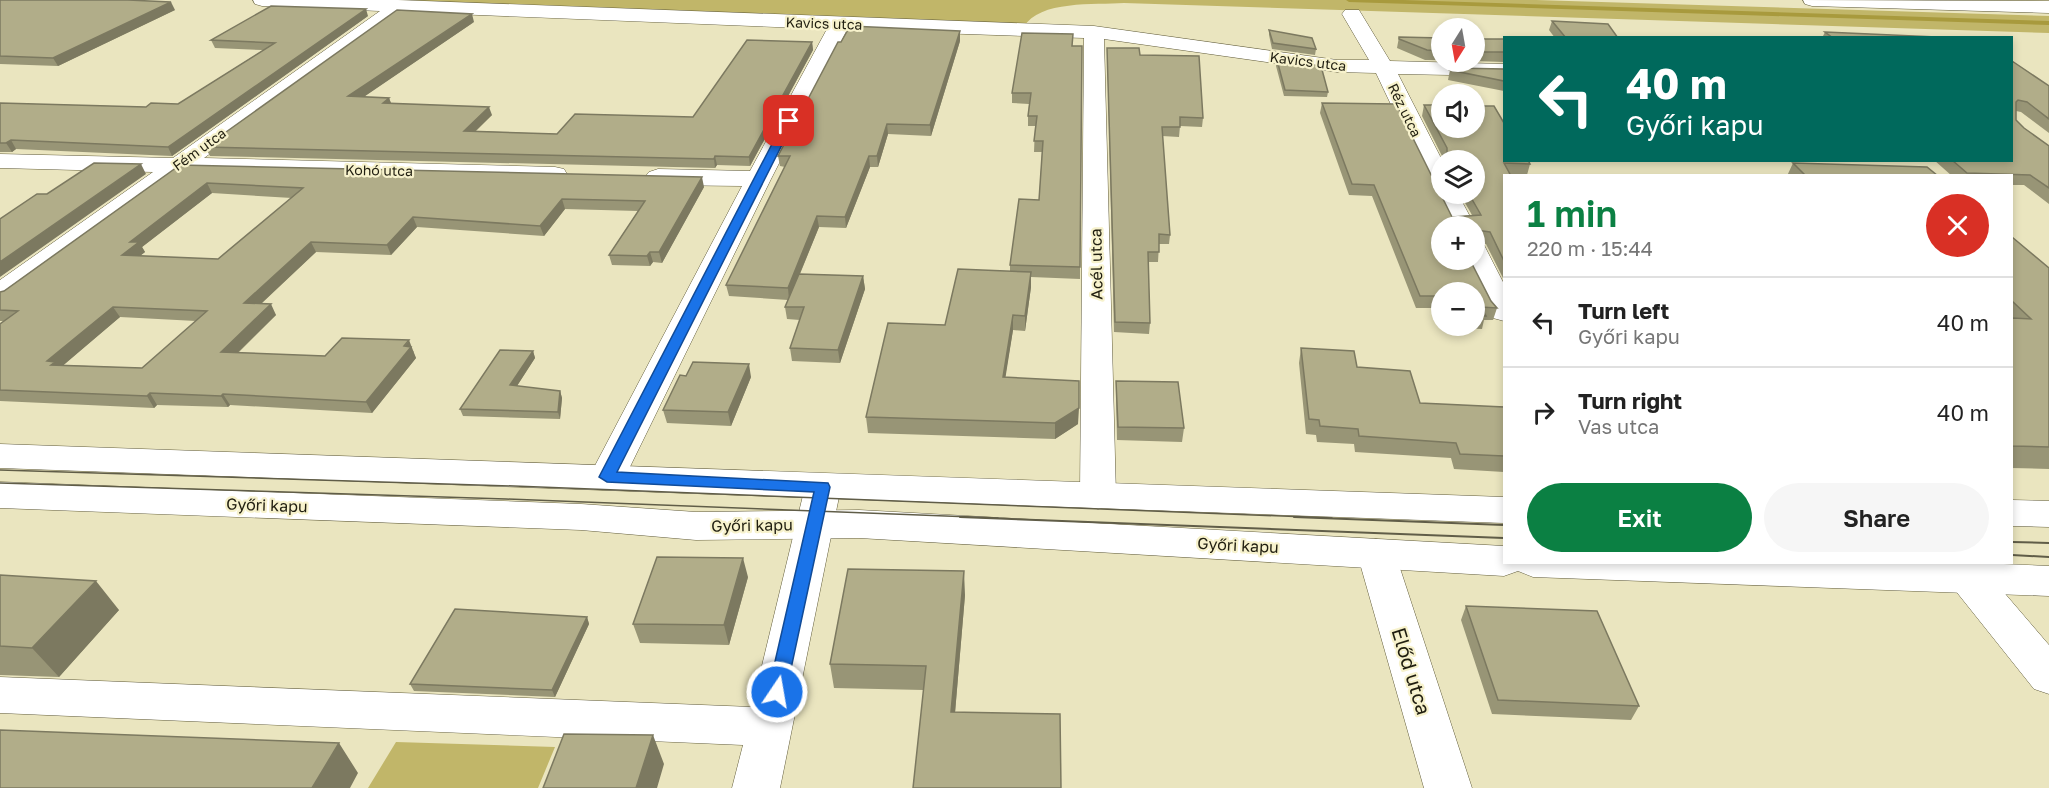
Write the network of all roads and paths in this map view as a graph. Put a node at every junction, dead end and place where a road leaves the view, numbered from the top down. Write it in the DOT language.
graph roads {
  1 [pos="262,0"];
  2 [pos="1812,0"];
  3 [pos="399,6"];
  4 [pos="2049,7"];
  5 [pos="1352,14"];
  6 [pos="840,24"];
  7 [pos="1094,32"];
  8 [pos="1384,68"];
  9 [pos="1503,70"];
  10 [pos="0,161"];
  11 [pos="1431,163"];
  12 [pos="177,165"];
  13 [pos="580,175"];
  14 [pos="639,176"];
  15 [pos="758,179"];
  16 [pos="1483,270"];
  17 [pos="0,294"];
  18 [pos="1503,310"];
  19 [pos="0,456"];
  20 [pos="607,477"];
  21 [pos="0,495"];
  22 [pos="1098,496"];
  23 [pos="818,505"];
  24 [pos="1503,510"];
  25 [pos="2013,513"];
  26 [pos="2049,514"];
  27 [pos="1377,553"];
  28 [pos="1503,561"];
  29 [pos="1584,564"];
  30 [pos="1969,579"];
  31 [pos="2049,580"];
  32 [pos="2049,676"];
  33 [pos="0,695"];
  34 [pos="769,727"];
  35 [pos="756,788"];
  36 [pos="1448,788"];
  1 -- 3 [label="street, Kavics utca"];
  2 -- 4 [label="street"];
  3 -- 6 [label="street, Kavics utca"];
  3 -- 12 [label="street, Fém utca"];
  5 -- 8 [label="street, Réz utca"];
  6 -- 7 [label="street, Kavics utca"];
  6 -- 15 [label="street"];
  7 -- 8 [label="street, Kavics utca"];
  7 -- 22 [label="street, Acél utca"];
  8 -- 9 [label="street, Kavics utca"];
  8 -- 11 [label="street, Réz utca"];
  10 -- 12 [label="street, Kohó utca"];
  12 -- 13 [label="street, Kohó utca"];
  12 -- 17 [label="street, Fém utca"];
  14 -- 15 [label="street"];
  15 -- 20 [label="street"];
  16 -- 18 [label="street"];
  19 -- 20 [label="street, Győri kapu"];
  20 -- 23 [label="street, Győri kapu"];
  21 -- 23 [label="street, Győri kapu"];
  22 -- 23 [label="street, Győri kapu"];
  22 -- 24 [label="street, Győri kapu"];
  23 -- 27 [label="street, Győri kapu"];
  23 -- 34 [label="street"];
  25 -- 26 [label="street"];
  27 -- 28 [label="street, Győri kapu"];
  27 -- 36 [label="street, Előd utca"];
  29 -- 30 [label="street"];
  30 -- 31 [label="street"];
  30 -- 32 [label="street"];
  33 -- 34 [label="street"];
  34 -- 35 [label="street"];
}
